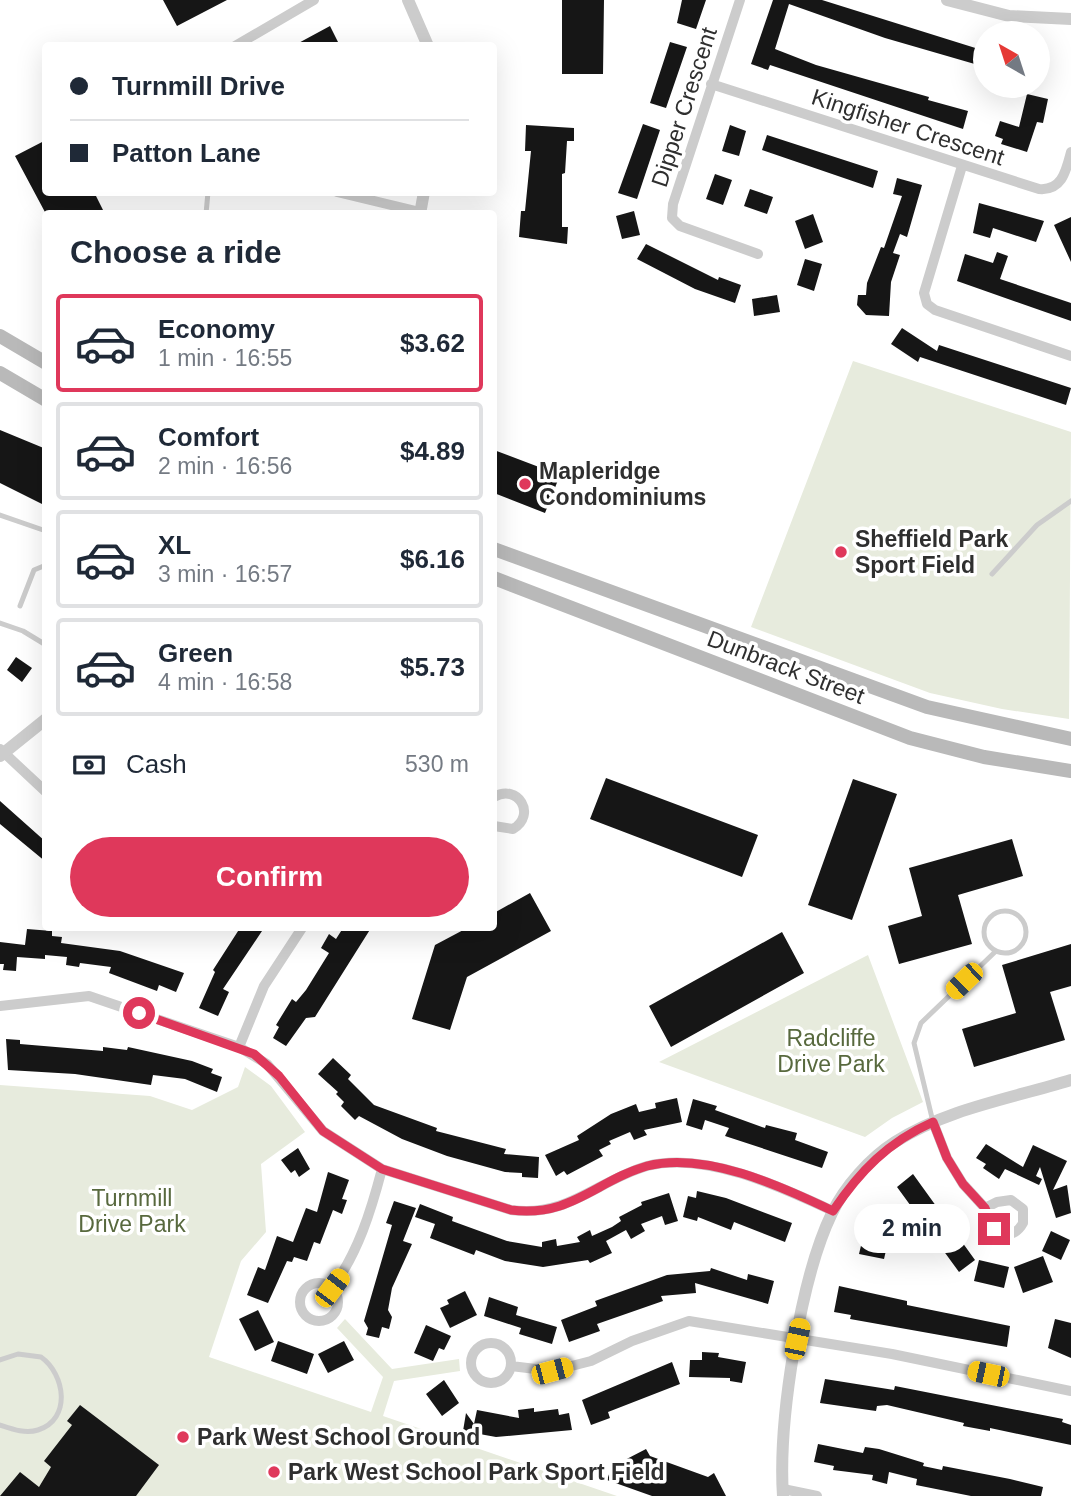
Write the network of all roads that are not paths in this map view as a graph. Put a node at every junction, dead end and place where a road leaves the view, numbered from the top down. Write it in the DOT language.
graph roads {
  1 [pos="314,0"];
  2 [pos="408,0"];
  3 [pos="740,0"];
  4 [pos="947,0"];
  5 [pos="1071,19"];
  6 [pos="242,42"];
  7 [pos="426,42"];
  8 [pos="712,84"];
  9 [pos="1071,152"];
  10 [pos="962,166"];
  11 [pos="353,196"];
  12 [pos="408,210"];
  13 [pos="758,254"];
  14 [pos="0,336"];
  15 [pos="1071,356"];
  16 [pos="42,361"];
  17 [pos="0,373"];
  18 [pos="42,398"];
  19 [pos="1071,501"];
  20 [pos="0,515"];
  21 [pos="42,530"];
  22 [pos="497,551"];
  23 [pos="42,567"];
  24 [pos="992,574"];
  25 [pos="497,579"];
  26 [pos="20,606"];
  27 [pos="0,623"];
  28 [pos="42,643"];
  29 [pos="42,722"];
  30 [pos="1071,739"];
  31 [pos="1,752"];
  32 [pos="1071,771"];
  33 [pos="42,788"];
  34 [pos="497,795"];
  35 [pos="497,828"];
  36 [pos="300,931"];
  37 [pos="996,951"];
  38 [pos="0,1006"];
  39 [pos="239,1048"];
  40 [pos="1071,1080"];
  41 [pos="933,1122"];
  42 [pos="382,1169"];
  43 [pos="985,1208"];
  44 [pos="833,1211"];
  45 [pos="332,1288"];
  46 [pos="797,1339"];
  47 [pos="0,1360"];
  48 [pos="511,1366"];
  49 [pos="1071,1391"];
  50 [pos="0,1424"];
  51 [pos="783,1493"];
  52 [pos="817,1496"];
  1 -- 6 [label="street"];
  2 -- 7 [label="street"];
  3 -- 8 [label="street, Dipper Crescent"];
  4 -- 5 [label="street"];
  8 -- 10 [label="street, Kingfisher Crescent"];
  8 -- 13 [label="street, Dipper Crescent"];
  9 -- 10 [label="street, Kingfisher Crescent"];
  10 -- 15 [label="street"];
  11 -- 12 [label="street"];
  14 -- 16 [label="main road"];
  17 -- 18 [label="main road"];
  19 -- 24 [label="lane"];
  20 -- 21 [label="lane"];
  22 -- 30 [label="main road, Dunbrack Street"];
  23 -- 26 [label="lane"];
  25 -- 32 [label="main road, Dunbrack Street"];
  27 -- 28 [label="lane"];
  29 -- 31 [label="street"];
  31 -- 33 [label="street"];
  34 -- 35 [label="street"];
  36 -- 39 [label="street"];
  37 -- 37 [label="lane"];
  37 -- 41 [label="lane"];
  38 -- 39 [label="street"];
  39 -- 42 [label="street"];
  40 -- 41 [label="street"];
  41 -- 43 [label="street"];
  41 -- 44 [label="street"];
  42 -- 44 [label="street"];
  42 -- 45 [label="street"];
  44 -- 46 [label="street"];
  46 -- 48 [label="street"];
  46 -- 49 [label="street"];
  46 -- 51 [label="street"];
  47 -- 50 [label="lane"];
  48 -- 48 [label="street"];
  51 -- 52 [label="street"];
}
